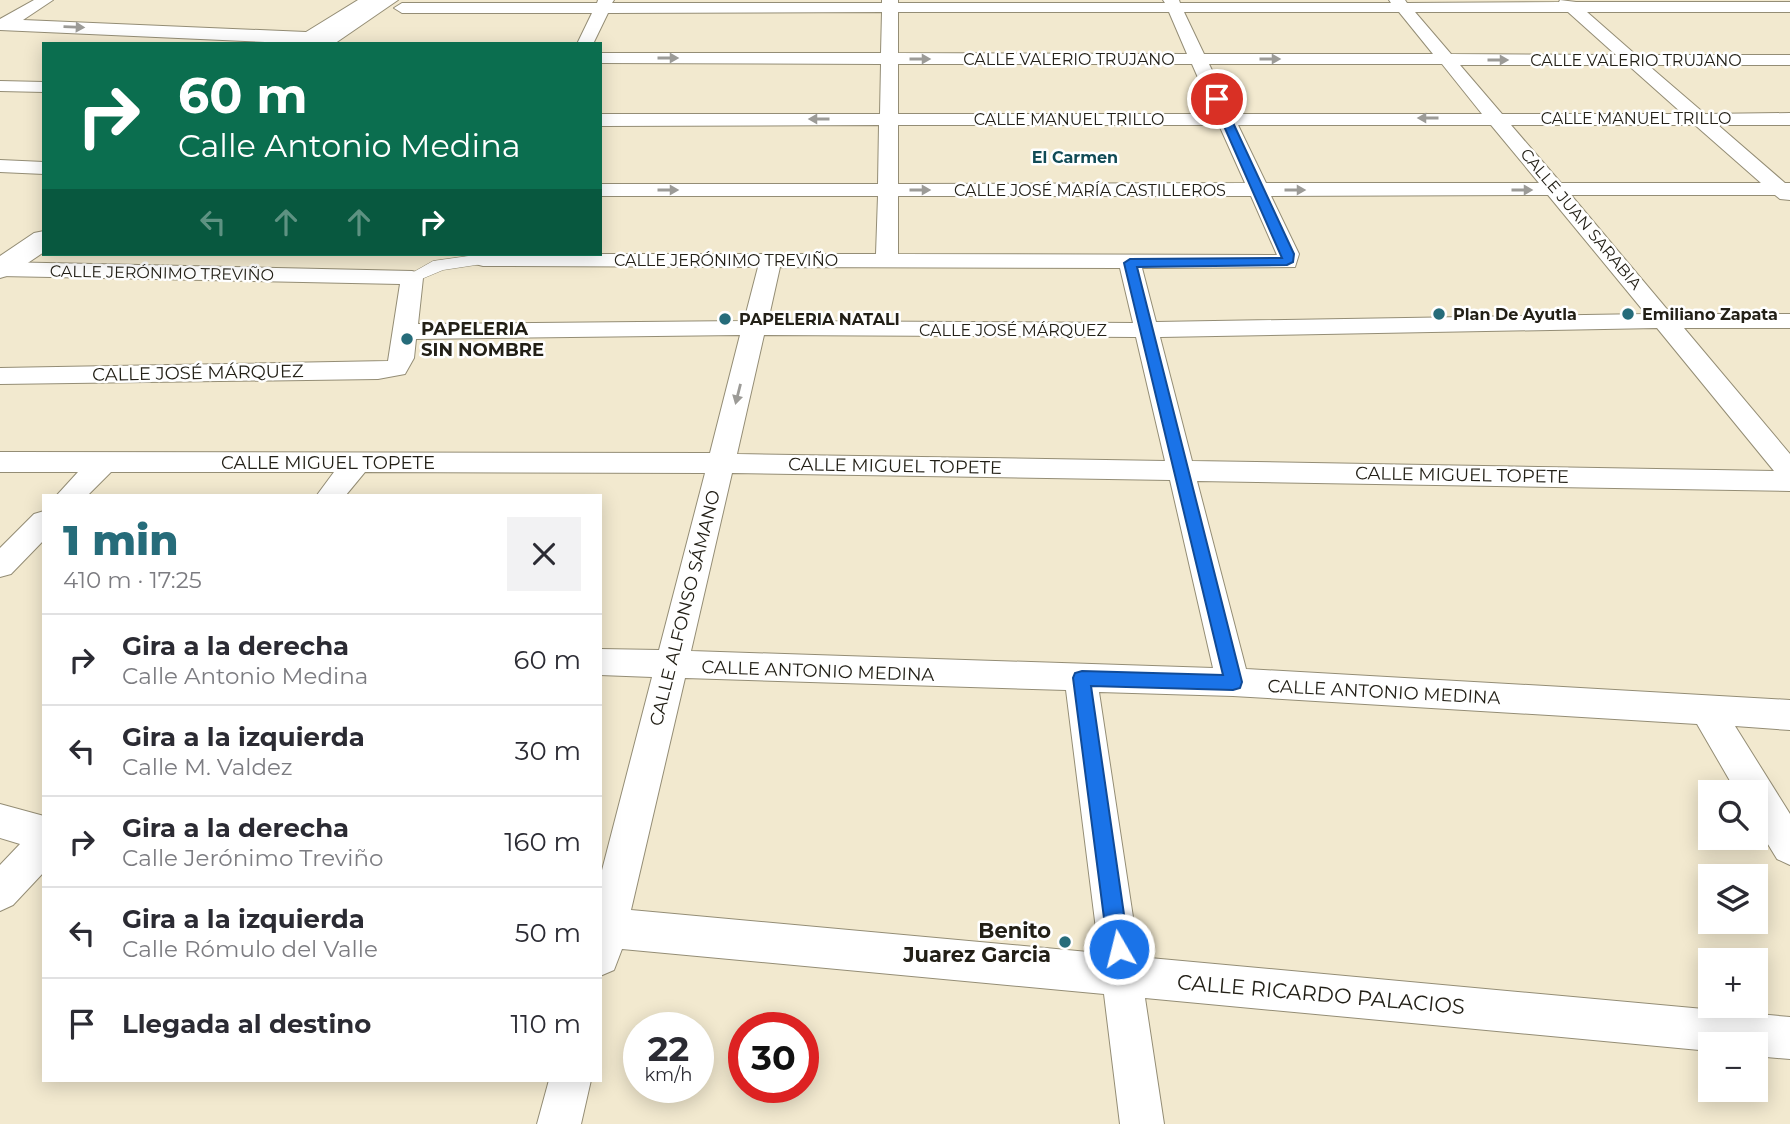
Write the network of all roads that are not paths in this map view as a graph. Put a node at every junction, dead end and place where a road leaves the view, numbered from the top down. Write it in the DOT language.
graph roads {
  1 [pos="45,0"];
  2 [pos="369,0"];
  3 [pos="401,3"];
  4 [pos="605,4"];
  5 [pos="890,4"];
  6 [pos="1173,4"];
  7 [pos="1401,4"];
  8 [pos="1569,4"];
  9 [pos="1790,8"];
  10 [pos="2,26"];
  11 [pos="309,41"];
  12 [pos="348,42"];
  13 [pos="586,42"];
  14 [pos="602,58"];
  15 [pos="889,59"];
  16 [pos="1199,59"];
  17 [pos="1449,60"];
  18 [pos="1633,60"];
  19 [pos="1790,60"];
  20 [pos="0,86"];
  21 [pos="42,87"];
  22 [pos="1496,117"];
  23 [pos="1699,118"];
  24 [pos="887,119"];
  25 [pos="1226,119"];
  26 [pos="1790,119"];
  27 [pos="602,120"];
  28 [pos="0,166"];
  29 [pos="42,168"];
  30 [pos="602,190"];
  31 [pos="886,190"];
  32 [pos="1259,190"];
  33 [pos="1556,190"];
  34 [pos="1787,192"];
  35 [pos="42,220"];
  36 [pos="42,240"];
  37 [pos="0,246"];
  38 [pos="484,257"];
  39 [pos="771,260"];
  40 [pos="887,260"];
  41 [pos="1130,263"];
  42 [pos="0,269"];
  43 [pos="412,278"];
  44 [pos="1667,321"];
  45 [pos="1790,321"];
  46 [pos="755,328"];
  47 [pos="1145,330"];
  48 [pos="404,332"];
  49 [pos="0,376"];
  50 [pos="0,462"];
  51 [pos="104,462"];
  52 [pos="357,463"];
  53 [pos="720,463"];
  54 [pos="1180,471"];
  55 [pos="1790,472"];
  56 [pos="1790,481"];
  57 [pos="72,494"];
  58 [pos="332,494"];
  59 [pos="42,524"];
  60 [pos="0,566"];
  61 [pos="602,662"];
  62 [pos="671,666"];
  63 [pos="1082,678"];
  64 [pos="1233,682"];
  65 [pos="1707,711"];
  66 [pos="1790,715"];
  67 [pos="0,821"];
  68 [pos="42,832"];
  69 [pos="42,847"];
  70 [pos="1790,847"];
  71 [pos="0,892"];
  72 [pos="603,937"];
  73 [pos="1122,976"];
  74 [pos="1790,1038"];
  75 [pos="570,1082"];
  76 [pos="559,1124"];
  77 [pos="1142,1124"];
  1 -- 10 [label="street"];
  2 -- 11 [label="street"];
  3 -- 4 [label="street"];
  3 -- 11 [label="street"];
  3 -- 12 [label="street"];
  4 -- 5 [label="street"];
  4 -- 13 [label="street"];
  5 -- 6 [label="street"];
  5 -- 15 [label="street"];
  6 -- 7 [label="street"];
  6 -- 16 [label="street"];
  7 -- 8 [label="street"];
  7 -- 17 [label="street, CALLE JUAN SARABIA"];
  8 -- 9 [label="street"];
  8 -- 18 [label="street"];
  10 -- 11 [label="street, one-way"];
  14 -- 15 [label="street, CALLE VALERIO TRUJANO, one-way"];
  15 -- 16 [label="street, CALLE VALERIO TRUJANO, one-way"];
  15 -- 24 [label="street"];
  16 -- 17 [label="street, CALLE VALERIO TRUJANO, one-way"];
  16 -- 25 [label="street"];
  17 -- 18 [label="street, CALLE VALERIO TRUJANO, one-way"];
  17 -- 22 [label="street, CALLE JUAN SARABIA"];
  18 -- 19 [label="street, CALLE VALERIO TRUJANO"];
  18 -- 23 [label="street"];
  20 -- 21 [label="street"];
  22 -- 23 [label="street, CALLE MANUEL TRILLO"];
  22 -- 25 [label="street, CALLE MANUEL TRILLO, one-way"];
  22 -- 33 [label="street, CALLE JUAN SARABIA"];
  23 -- 26 [label="street, CALLE MANUEL TRILLO"];
  23 -- 34 [label="street"];
  24 -- 25 [label="street, CALLE MANUEL TRILLO"];
  24 -- 27 [label="street, CALLE MANUEL TRILLO, one-way"];
  24 -- 31 [label="street"];
  25 -- 32 [label="street"];
  28 -- 29 [label="street"];
  30 -- 31 [label="street, CALLE JOSÉ MARÍA CASTILLEROS, one-way"];
  31 -- 32 [label="street, CALLE JOSÉ MARÍA CASTILLEROS, one-way"];
  31 -- 40 [label="street"];
  32 -- 33 [label="street, CALLE JOSÉ MARÍA CASTILLEROS, one-way"];
  32 -- 41 [label="street, CALLE JERÓNIMO TREVIÑO"];
  33 -- 34 [label="street, CALLE JOSÉ MARÍA CASTILLEROS"];
  33 -- 44 [label="street, CALLE JUAN SARABIA"];
  35 -- 37 [label="street"];
  36 -- 42 [label="street"];
  38 -- 39 [label="street, CALLE JERÓNIMO TREVIÑO"];
  38 -- 43 [label="street, CALLE JERÓNIMO TREVIÑO"];
  39 -- 40 [label="street, CALLE JERÓNIMO TREVIÑO"];
  39 -- 46 [label="street, CALLE ALFONSO SÁMANO"];
  40 -- 41 [label="street, CALLE JERÓNIMO TREVIÑO"];
  41 -- 47 [label="street"];
  42 -- 43 [label="street, CALLE JERÓNIMO TREVIÑO"];
  43 -- 48 [label="street"];
  44 -- 45 [label="street, CALLE JOSÉ MÁRQUEZ"];
  44 -- 47 [label="street, CALLE JOSÉ MÁRQUEZ"];
  44 -- 55 [label="street, CALLE JUAN SARABIA"];
  46 -- 47 [label="street, CALLE JOSÉ MÁRQUEZ"];
  46 -- 48 [label="street, CALLE JOSÉ MÁRQUEZ"];
  46 -- 53 [label="street, CALLE ALFONSO SÁMANO, one-way"];
  47 -- 54 [label="street"];
  48 -- 49 [label="street, CALLE JOSÉ MÁRQUEZ"];
  50 -- 51 [label="street, CALLE MIGUEL TOPETE"];
  51 -- 52 [label="street, CALLE MIGUEL TOPETE"];
  51 -- 57 [label="street"];
  52 -- 53 [label="street, CALLE MIGUEL TOPETE"];
  52 -- 58 [label="street"];
  53 -- 54 [label="street, CALLE MIGUEL TOPETE"];
  53 -- 62 [label="street, CALLE ALFONSO SÁMANO"];
  54 -- 56 [label="street, CALLE MIGUEL TOPETE"];
  54 -- 64 [label="street"];
  59 -- 60 [label="street"];
  61 -- 62 [label="street, CALLE ANTONIO MEDINA"];
  62 -- 63 [label="street, CALLE ANTONIO MEDINA"];
  62 -- 72 [label="street, CALLE ALFONSO SÁMANO"];
  63 -- 64 [label="street, CALLE ANTONIO MEDINA"];
  63 -- 73 [label="street"];
  64 -- 65 [label="street, CALLE ANTONIO MEDINA"];
  65 -- 66 [label="street, CALLE ANTONIO MEDINA"];
  65 -- 70 [label="street"];
  67 -- 68 [label="street"];
  69 -- 71 [label="street"];
  72 -- 73 [label="street, CALLE RICARDO PALACIOS"];
  73 -- 74 [label="street, CALLE RICARDO PALACIOS"];
  73 -- 77 [label="street"];
  75 -- 76 [label="street"];
}
